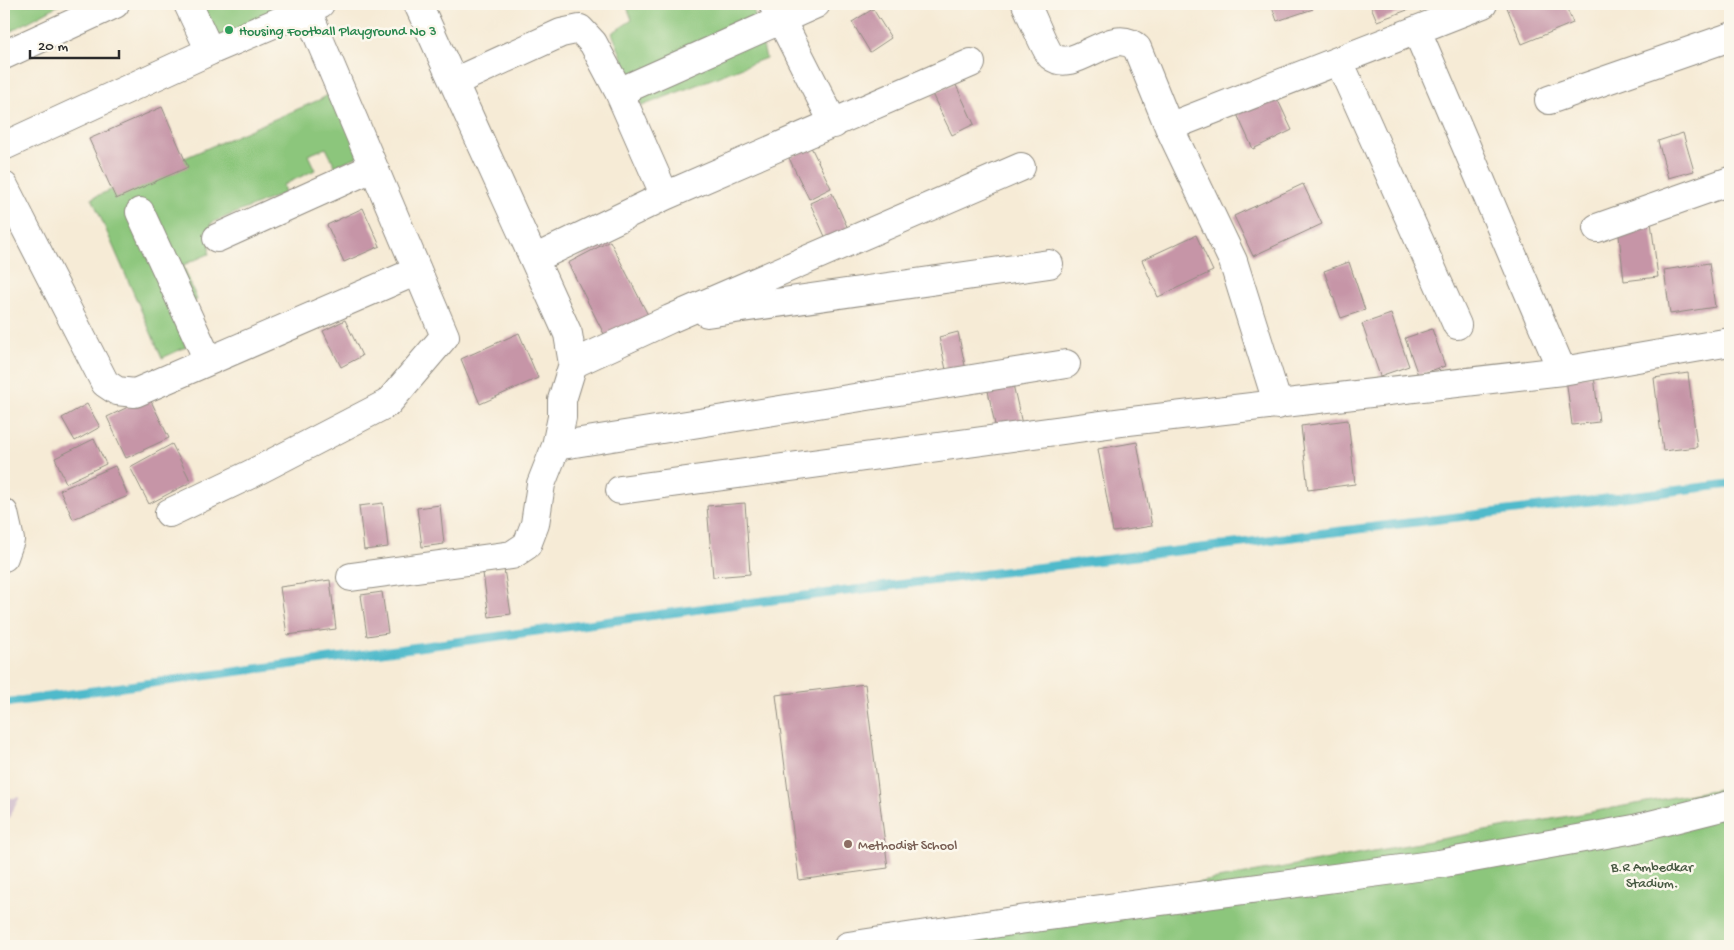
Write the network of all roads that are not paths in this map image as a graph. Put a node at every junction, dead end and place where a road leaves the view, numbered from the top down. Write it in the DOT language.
graph roads {
  1 [pos="115,4"];
  2 [pos="188,4"];
  3 [pos="418,4"];
  4 [pos="816,4"];
  5 [pos="1026,4"];
  6 [pos="1483,4"];
  7 [pos="313,7"];
  8 [pos="777,12"];
  9 [pos="1418,31"];
  10 [pos="1730,37"];
  11 [pos="210,51"];
  12 [pos="4,55"];
  13 [pos="1339,61"];
  14 [pos="970,63"];
  15 [pos="454,82"];
  16 [pos="619,92"];
  17 [pos="1549,100"];
  18 [pos="834,124"];
  19 [pos="1169,127"];
  20 [pos="4,146"];
  21 [pos="1021,167"];
  22 [pos="372,168"];
  23 [pos="1730,181"];
  24 [pos="4,186"];
  25 [pos="665,196"];
  26 [pos="140,212"];
  27 [pos="1597,228"];
  28 [pos="217,238"];
  29 [pos="534,259"];
  30 [pos="1049,264"];
  31 [pos="418,271"];
  32 [pos="670,319"];
  33 [pos="1457,325"];
  34 [pos="1730,342"];
  35 [pos="208,360"];
  36 [pos="573,364"];
  37 [pos="1066,364"];
  38 [pos="1562,370"];
  39 [pos="1278,405"];
  40 [pos="556,446"];
  41 [pos="620,490"];
  42 [pos="4,513"];
  43 [pos="169,513"];
  44 [pos="4,557"];
  45 [pos="351,577"];
  46 [pos="1730,805"];
  47 [pos="848,946"];
  1 -- 12 [label="street"];
  2 -- 11 [label="street"];
  3 -- 15 [label="street"];
  4 -- 8 [label="street"];
  5 -- 19 [label="street"];
  6 -- 9 [label="street"];
  7 -- 11 [label="street"];
  7 -- 22 [label="street"];
  8 -- 16 [label="street"];
  8 -- 18 [label="street"];
  9 -- 13 [label="street"];
  9 -- 38 [label="street"];
  10 -- 17 [label="street"];
  11 -- 20 [label="street"];
  13 -- 19 [label="street"];
  13 -- 33 [label="street"];
  14 -- 18 [label="street"];
  15 -- 16 [label="street"];
  15 -- 29 [label="street"];
  16 -- 25 [label="street"];
  18 -- 25 [label="street"];
  19 -- 39 [label="street"];
  21 -- 32 [label="street"];
  22 -- 28 [label="street"];
  22 -- 31 [label="street"];
  23 -- 27 [label="street"];
  24 -- 35 [label="street"];
  25 -- 29 [label="street"];
  26 -- 35 [label="street"];
  29 -- 36 [label="street"];
  30 -- 32 [label="street"];
  31 -- 35 [label="street"];
  31 -- 43 [label="street"];
  32 -- 36 [label="street"];
  34 -- 38 [label="street"];
  36 -- 40 [label="street"];
  37 -- 40 [label="street"];
  38 -- 39 [label="street"];
  39 -- 41 [label="street"];
  40 -- 45 [label="street"];
  42 -- 44 [label="street"];
  46 -- 47 [label="street"];
}
